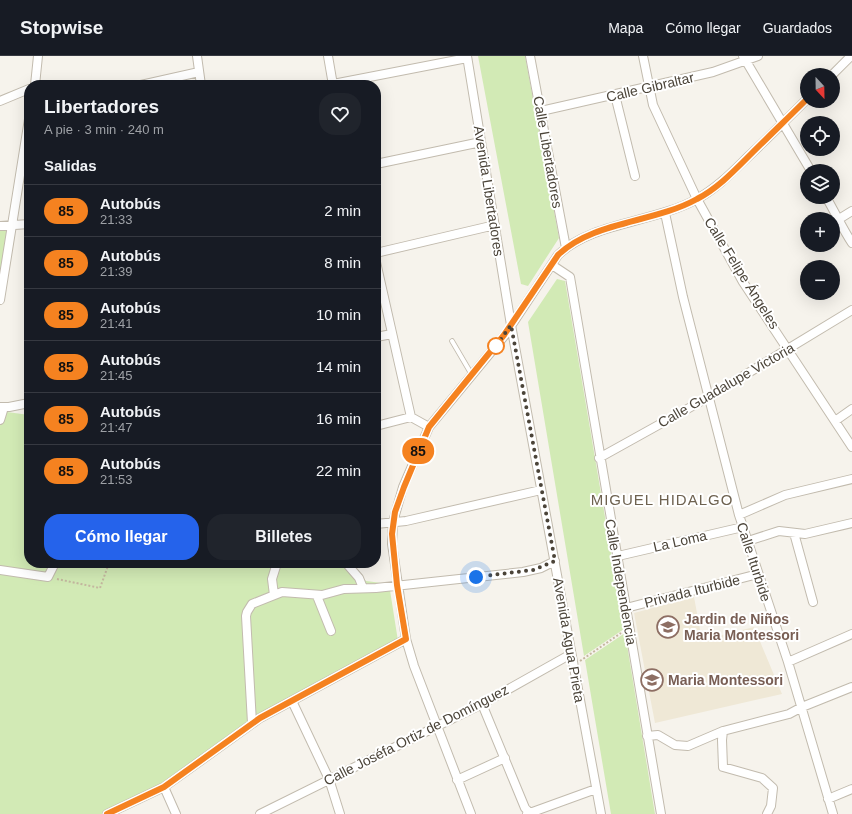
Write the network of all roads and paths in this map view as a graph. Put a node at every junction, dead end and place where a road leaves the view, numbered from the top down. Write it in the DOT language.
graph roads {
  1 [pos="38,56"];
  2 [pos="197,56"];
  3 [pos="328,56"];
  4 [pos="530,56"];
  5 [pos="643,56"];
  6 [pos="758,56"];
  7 [pos="851,56"];
  8 [pos="467,57"];
  9 [pos="744,59"];
  10 [pos="839,68"];
  11 [pos="199,72"];
  12 [pos="36,80"];
  13 [pos="163,80"];
  14 [pos="200,80"];
  15 [pos="330,80"];
  16 [pos="355,80"];
  17 [pos="648,87"];
  18 [pos="24,91"];
  19 [pos="615,95"];
  20 [pos="0,101"];
  21 [pos="800,106"];
  22 [pos="541,111"];
  23 [pos="782,123"];
  24 [pos="481,142"];
  25 [pos="24,150"];
  26 [pos="381,163"];
  27 [pos="807,164"];
  28 [pos="635,176"];
  29 [pos="697,199"];
  30 [pos="852,211"];
  31 [pos="665,213"];
  32 [pos="840,218"];
  33 [pos="840,223"];
  34 [pos="24,224"];
  35 [pos="12,225"];
  36 [pos="495,225"];
  37 [pos="0,226"];
  38 [pos="852,243"];
  39 [pos="566,248"];
  40 [pos="381,252"];
  41 [pos="552,265"];
  42 [pos="381,284"];
  43 [pos="0,300"];
  44 [pos="852,310"];
  45 [pos="511,325"];
  46 [pos="392,334"];
  47 [pos="381,336"];
  48 [pos="452,341"];
  49 [pos="789,349"];
  50 [pos="472,375"];
  51 [pos="708,398"];
  52 [pos="24,404"];
  53 [pos="2,407"];
  54 [pos="852,409"];
  55 [pos="411,417"];
  56 [pos="0,420"];
  57 [pos="835,421"];
  58 [pos="381,425"];
  59 [pos="429,427"];
  60 [pos="852,447"];
  61 [pos="599,458"];
  62 [pos="852,479"];
  63 [pos="542,490"];
  64 [pos="739,516"];
  65 [pos="393,522"];
  66 [pos="381,523"];
  67 [pos="852,523"];
  68 [pos="743,527"];
  69 [pos="794,534"];
  70 [pos="748,541"];
  71 [pos="618,556"];
  72 [pos="555,561"];
  73 [pos="52,568"];
  74 [pos="107,568"];
  75 [pos="276,568"];
  76 [pos="350,568"];
  77 [pos="0,570"];
  78 [pos="758,574"];
  79 [pos="48,577"];
  80 [pos="397,585"];
  81 [pos="363,588"];
  82 [pos="274,595"];
  83 [pos="317,596"];
  84 [pos="813,602"];
  85 [pos="626,608"];
  86 [pos="629,628"];
  87 [pos="331,631"];
  88 [pos="852,634"];
  89 [pos="406,639"];
  90 [pos="572,654"];
  91 [pos="788,662"];
  92 [pos="574,665"];
  93 [pos="852,687"];
  94 [pos="292,701"];
  95 [pos="482,704"];
  96 [pos="802,707"];
  97 [pos="252,723"];
  98 [pos="437,727"];
  99 [pos="723,731"];
  100 [pos="647,736"];
  101 [pos="505,758"];
  102 [pos="329,779"];
  103 [pos="458,780"];
  104 [pos="164,787"];
  105 [pos="596,789"];
  106 [pos="852,789"];
  107 [pos="828,799"];
  108 [pos="107,814"];
  109 [pos="176,814"];
  110 [pos="261,814"];
  111 [pos="340,814"];
  112 [pos="471,814"];
  113 [pos="529,814"];
  114 [pos="601,814"];
  115 [pos="661,814"];
  116 [pos="767,814"];
  117 [pos="832,814"];
  1 -- 12 [label="street"];
  2 -- 11 [label="street"];
  3 -- 15 [label="street"];
  4 -- 22 [label="street, Calle Libertadores"];
  5 -- 17 [label="street, Calle Felipe Ángeles"];
  6 -- 9 [label="street, Calle Gibraltar"];
  7 -- 10 [label="street"];
  8 -- 16 [label="street"];
  8 -- 24 [label="street, Avenida Libertadores"];
  9 -- 17 [label="street, Calle Gibraltar"];
  9 -- 23 [label="street"];
  11 -- 13 [label="street"];
  11 -- 14 [label="street"];
  17 -- 19 [label="street, Calle Gibraltar"];
  17 -- 29 [label="street, Calle Felipe Ángeles"];
  18 -- 20 [label="street"];
  19 -- 22 [label="street, Calle Gibraltar"];
  19 -- 28 [label="street"];
  21 -- 23 [label="street"];
  22 -- 39 [label="street, Calle Libertadores"];
  23 -- 27 [label="street"];
  23 -- 29 [label="street"];
  24 -- 26 [label="street"];
  24 -- 36 [label="street, Avenida Libertadores"];
  25 -- 35 [label="street"];
  29 -- 31 [label="street"];
  29 -- 49 [label="street, Calle Felipe Ángeles"];
  30 -- 32 [label="street"];
  31 -- 39 [label="street"];
  31 -- 51 [label="street, Calle Iturbide"];
  33 -- 38 [label="street"];
  34 -- 35 [label="street"];
  35 -- 37 [label="street"];
  35 -- 43 [label="street"];
  36 -- 40 [label="street"];
  36 -- 45 [label="street, Avenida Libertadores"];
  39 -- 41 [label="street"];
  41 -- 45 [label="street"];
  41 -- 61 [label="street, Calle Independencia"];
  42 -- 46 [label="street"];
  44 -- 49 [label="street, Calle Guadalupe Victoria"];
  45 -- 50 [label="street"];
  45 -- 63 [label="street, Avenida Agua Prieta"];
  46 -- 47 [label="street"];
  46 -- 55 [label="street"];
  48 -- 50 [label="lane"];
  49 -- 51 [label="street, Calle Guadalupe Victoria"];
  49 -- 57 [label="street, Calle Felipe Ángeles"];
  50 -- 59 [label="street"];
  51 -- 61 [label="street, Calle Guadalupe Victoria"];
  51 -- 64 [label="street, Calle Iturbide"];
  52 -- 53 [label="street"];
  53 -- 56 [label="street"];
  54 -- 57 [label="street"];
  55 -- 58 [label="street"];
  55 -- 59 [label="street"];
  57 -- 60 [label="street, Calle Felipe Ángeles"];
  59 -- 65 [label="street"];
  61 -- 71 [label="street, Calle Independencia"];
  62 -- 64 [label="street"];
  63 -- 65 [label="street"];
  63 -- 72 [label="street, Avenida Agua Prieta"];
  64 -- 68 [label="street, Calle Iturbide"];
  65 -- 66 [label="street"];
  65 -- 80 [label="street"];
  67 -- 69 [label="street"];
  68 -- 70 [label="street, Calle Iturbide"];
  68 -- 71 [label="street, La Loma"];
  69 -- 70 [label="street"];
  69 -- 84 [label="street"];
  70 -- 78 [label="street, Calle Iturbide"];
  71 -- 85 [label="street, Calle Independencia"];
  72 -- 80 [label="street"];
  72 -- 90 [label="street, Avenida Agua Prieta"];
  73 -- 79 [label="street"];
  74 -- 79 [label="path"];
  75 -- 82 [label="street"];
  76 -- 81 [label="street"];
  77 -- 79 [label="street"];
  78 -- 85 [label="street, Privada Iturbide"];
  78 -- 91 [label="street, Calle Iturbide"];
  80 -- 81 [label="street"];
  80 -- 89 [label="street"];
  81 -- 83 [label="street"];
  82 -- 83 [label="street"];
  82 -- 97 [label="street"];
  83 -- 87 [label="street"];
  85 -- 86 [label="street, Calle Independencia"];
  86 -- 92 [label="path"];
  86 -- 100 [label="street, Calle Independencia"];
  88 -- 91 [label="street"];
  89 -- 94 [label="street"];
  89 -- 98 [label="street"];
  90 -- 92 [label="street, Avenida Agua Prieta"];
  90 -- 95 [label="street, Calle Joséfa Ortiz de Domínguez"];
  91 -- 96 [label="street, Calle Iturbide"];
  92 -- 105 [label="street, Avenida Agua Prieta"];
  93 -- 96 [label="street"];
  94 -- 97 [label="street"];
  94 -- 102 [label="street"];
  95 -- 98 [label="street, Calle Joséfa Ortiz de Domínguez"];
  95 -- 101 [label="street"];
  96 -- 99 [label="street"];
  96 -- 107 [label="street, Calle Iturbide"];
  97 -- 104 [label="street"];
  98 -- 102 [label="street, Calle Joséfa Ortiz de Domínguez"];
  98 -- 103 [label="street"];
  99 -- 100 [label="street"];
  99 -- 116 [label="street"];
  100 -- 115 [label="street, Calle Independencia"];
  101 -- 103 [label="street"];
  101 -- 113 [label="street"];
  102 -- 110 [label="street, Calle Joséfa Ortiz de Domínguez"];
  102 -- 111 [label="street"];
  103 -- 112 [label="street"];
  104 -- 108 [label="street"];
  104 -- 109 [label="street"];
  105 -- 113 [label="street"];
  105 -- 114 [label="street, Avenida Agua Prieta"];
  106 -- 107 [label="street"];
  107 -- 117 [label="street, Calle Iturbide"];
}
